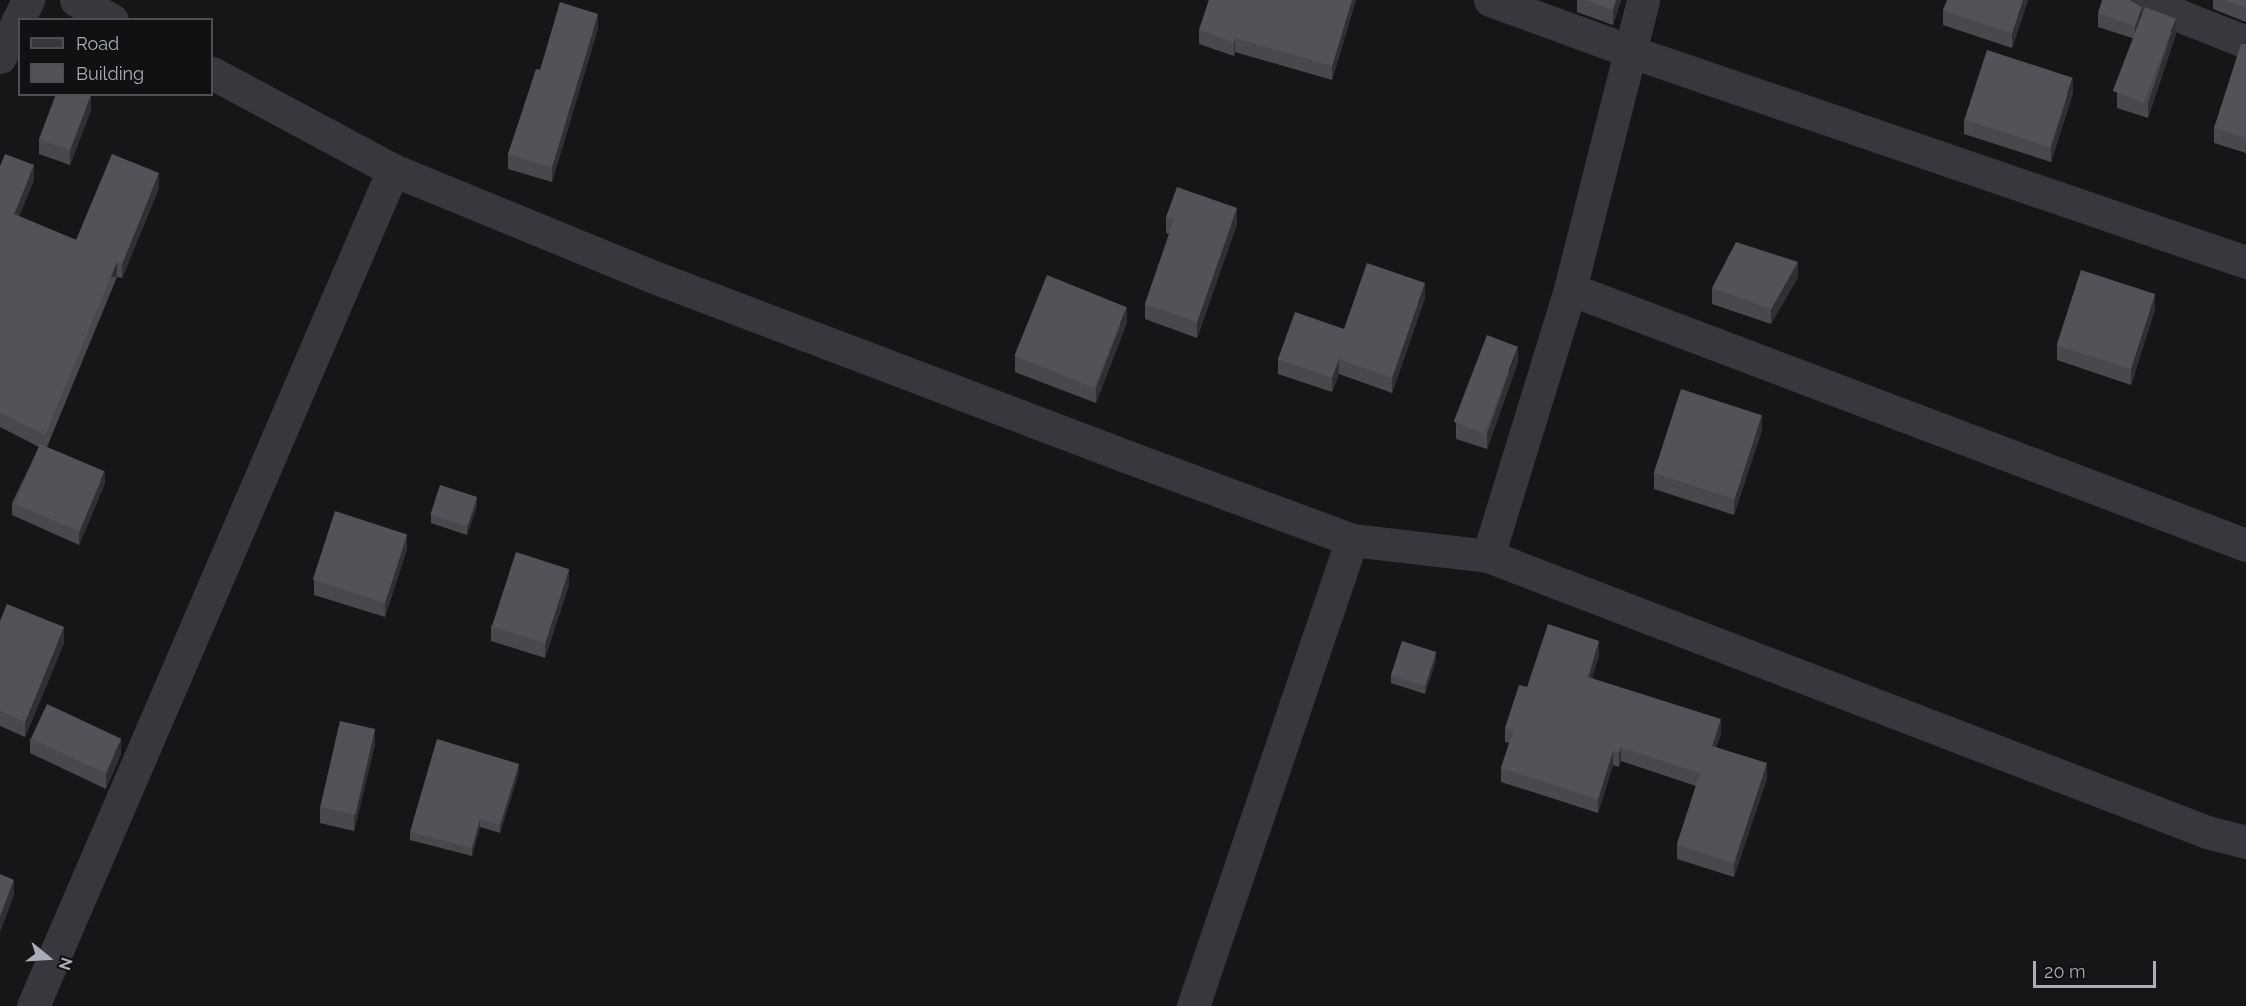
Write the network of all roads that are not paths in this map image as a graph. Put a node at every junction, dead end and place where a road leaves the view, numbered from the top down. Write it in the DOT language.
graph roads {
  1 [pos="27,0"];
  2 [pos="76,0"];
  3 [pos="1490,0"];
  4 [pos="1643,0"];
  5 [pos="2140,0"];
  6 [pos="18,18"];
  7 [pos="108,18"];
  8 [pos="18,19"];
  9 [pos="2246,42"];
  10 [pos="1629,51"];
  11 [pos="0,57"];
  12 [pos="213,74"];
  13 [pos="393,170"];
  14 [pos="2246,262"];
  15 [pos="1570,289"];
  16 [pos="1352,540"];
  17 [pos="2246,544"];
  18 [pos="1488,556"];
  19 [pos="2246,842"];
  20 [pos="33,1006"];
  21 [pos="1192,1006"];
  1 -- 6 [label="street"];
  2 -- 7 [label="street"];
  3 -- 10 [label="street"];
  4 -- 10 [label="street"];
  5 -- 9 [label="street"];
  8 -- 11 [label="street"];
  10 -- 14 [label="street"];
  10 -- 15 [label="street"];
  12 -- 13 [label="street"];
  13 -- 16 [label="street"];
  13 -- 20 [label="street"];
  15 -- 17 [label="street"];
  15 -- 18 [label="street"];
  16 -- 18 [label="street"];
  16 -- 21 [label="street"];
  18 -- 19 [label="street"];
}
